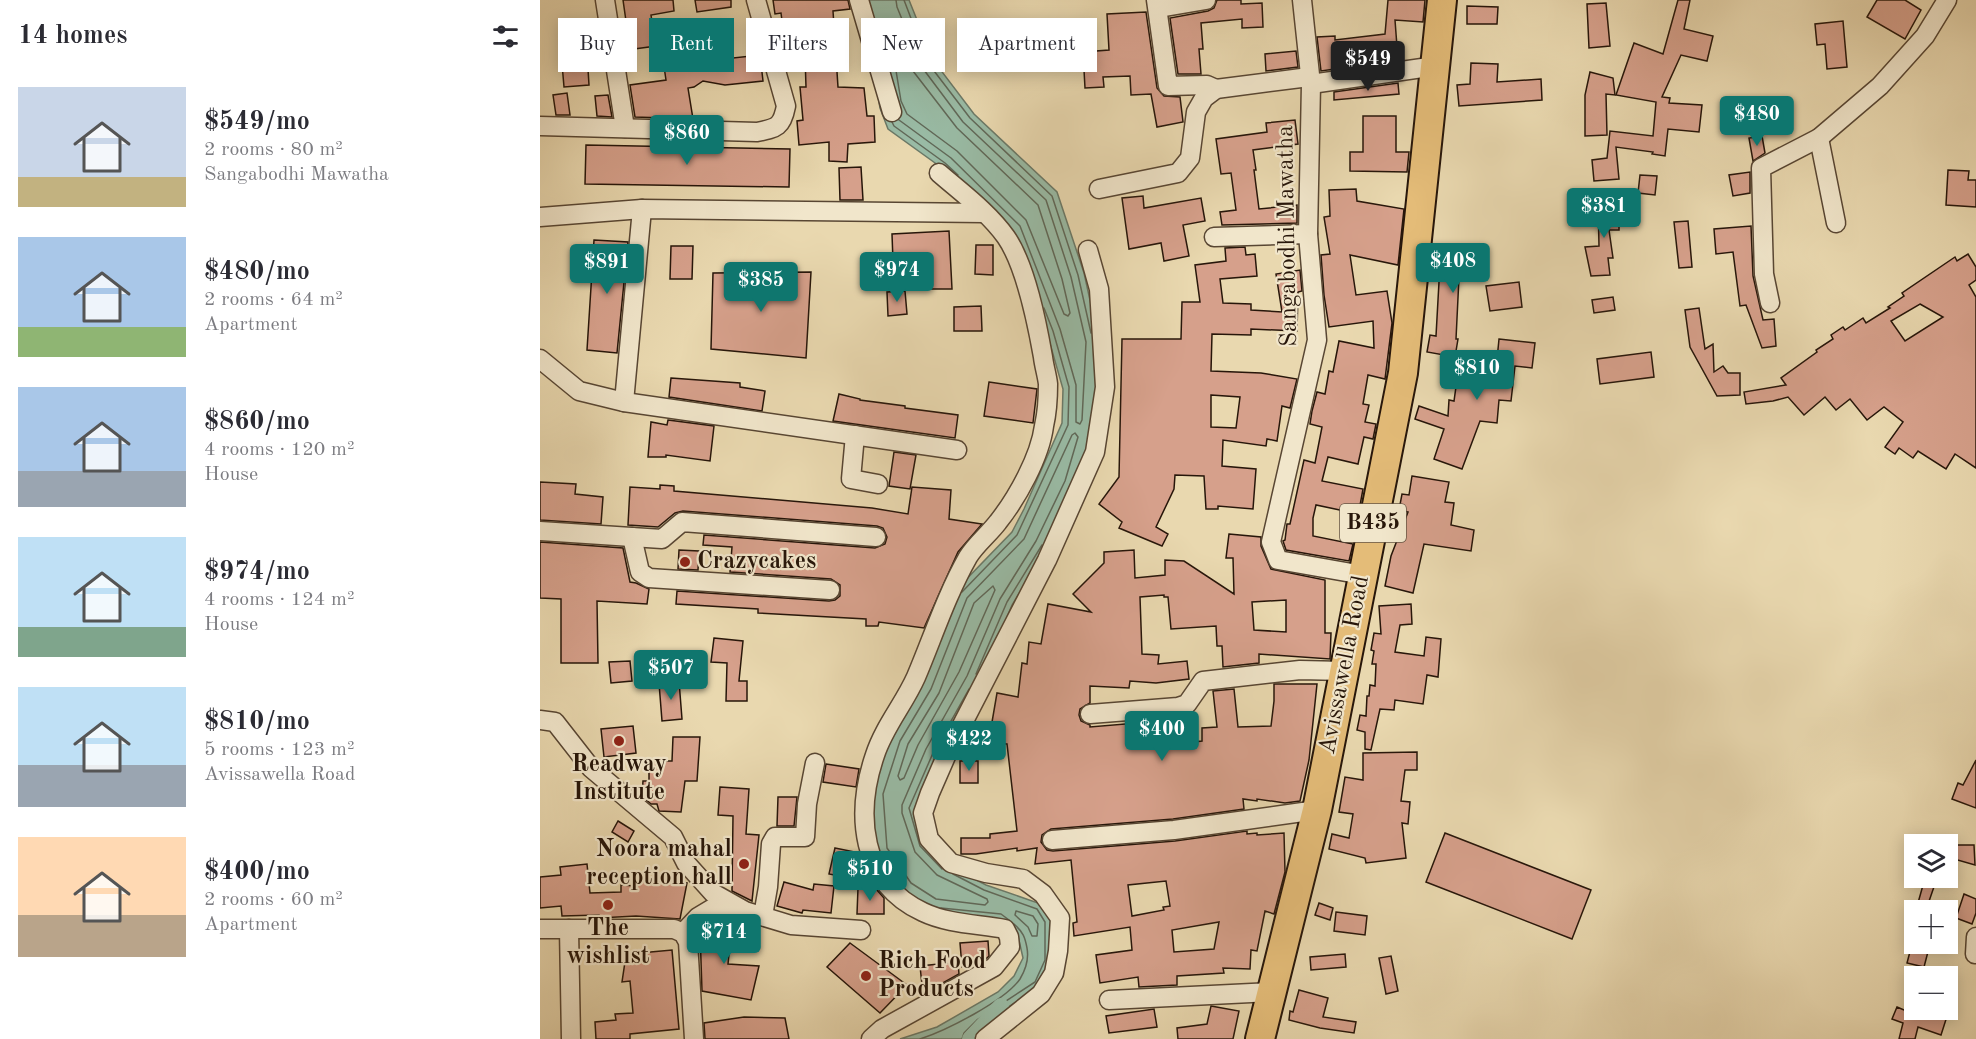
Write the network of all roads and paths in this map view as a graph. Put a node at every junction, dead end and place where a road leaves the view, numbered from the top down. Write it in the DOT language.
graph roads {
  1 [pos="605,0"];
  2 [pos="756,0"];
  3 [pos="859,0"];
  4 [pos="1206,0"];
  5 [pos="1302,0"];
  6 [pos="1442,0"];
  7 [pos="1947,0"];
  8 [pos="1157,4"];
  9 [pos="1436,66"];
  10 [pos="1310,80"];
  11 [pos="1216,89"];
  12 [pos="892,112"];
  13 [pos="540,126"];
  14 [pos="625,128"];
  15 [pos="1819,138"];
  16 [pos="939,173"];
  17 [pos="1099,189"];
  18 [pos="642,209"];
  19 [pos="984,213"];
  20 [pos="540,217"];
  21 [pos="1836,223"];
  22 [pos="1308,234"];
  23 [pos="1214,237"];
  24 [pos="1088,250"];
  25 [pos="1770,303"];
  26 [pos="540,359"];
  27 [pos="624,402"];
  28 [pos="855,435"];
  29 [pos="957,450"];
  30 [pos="878,484"];
  31 [pos="540,531"];
  32 [pos="632,537"];
  33 [pos="876,537"];
  34 [pos="1363,575"];
  35 [pos="830,590"];
  36 [pos="1344,671"];
  37 [pos="1090,714"];
  38 [pos="540,720"];
  39 [pos="814,763"];
  40 [pos="1317,810"];
  41 [pos="1052,840"];
  42 [pos="740,909"];
  43 [pos="763,916"];
  44 [pos="540,929"];
  45 [pos="569,929"];
  46 [pos="861,930"];
  47 [pos="683,933"];
  48 [pos="1272,992"];
  49 [pos="1109,1000"];
  50 [pos="571,1039"];
  51 [pos="694,1039"];
  52 [pos="871,1039"];
  53 [pos="985,1039"];
  54 [pos="1260,1039"];
  1 -- 14 [label="street"];
  2 -- 14 [label="street"];
  3 -- 12 [label="street"];
  4 -- 8 [label="street"];
  5 -- 10 [label="street, Sangabodhi Mawatha"];
  6 -- 9 [label="main road, Avissawella Road / B435"];
  7 -- 15 [label="street"];
  8 -- 11 [label="street"];
  9 -- 10 [label="street"];
  9 -- 34 [label="main road, Avissawella Road / B435"];
  10 -- 11 [label="street"];
  10 -- 22 [label="street, Sangabodhi Mawatha"];
  11 -- 17 [label="street"];
  13 -- 14 [label="street"];
  15 -- 21 [label="street"];
  15 -- 25 [label="street"];
  16 -- 19 [label="street"];
  18 -- 19 [label="street"];
  18 -- 20 [label="street"];
  18 -- 27 [label="street"];
  19 -- 52 [label="street"];
  22 -- 23 [label="street"];
  22 -- 34 [label="street, Sangabodhi Mawatha"];
  24 -- 53 [label="street"];
  26 -- 27 [label="street"];
  27 -- 28 [label="street"];
  28 -- 29 [label="street"];
  28 -- 30 [label="street"];
  31 -- 32 [label="street"];
  32 -- 33 [label="street"];
  32 -- 35 [label="street"];
  34 -- 36 [label="main road, Avissawella Road / B435"];
  36 -- 37 [label="street"];
  36 -- 40 [label="main road, Avissawella Road / B435"];
  38 -- 42 [label="street"];
  39 -- 43 [label="street"];
  40 -- 41 [label="street"];
  40 -- 48 [label="main road, Avissawella Road / B435"];
  42 -- 43 [label="street"];
  42 -- 47 [label="street"];
  43 -- 46 [label="street"];
  44 -- 45 [label="street"];
  45 -- 47 [label="street"];
  45 -- 50 [label="street"];
  47 -- 51 [label="street"];
  48 -- 49 [label="street"];
  48 -- 54 [label="main road, Avissawella Road / B435"];
}
